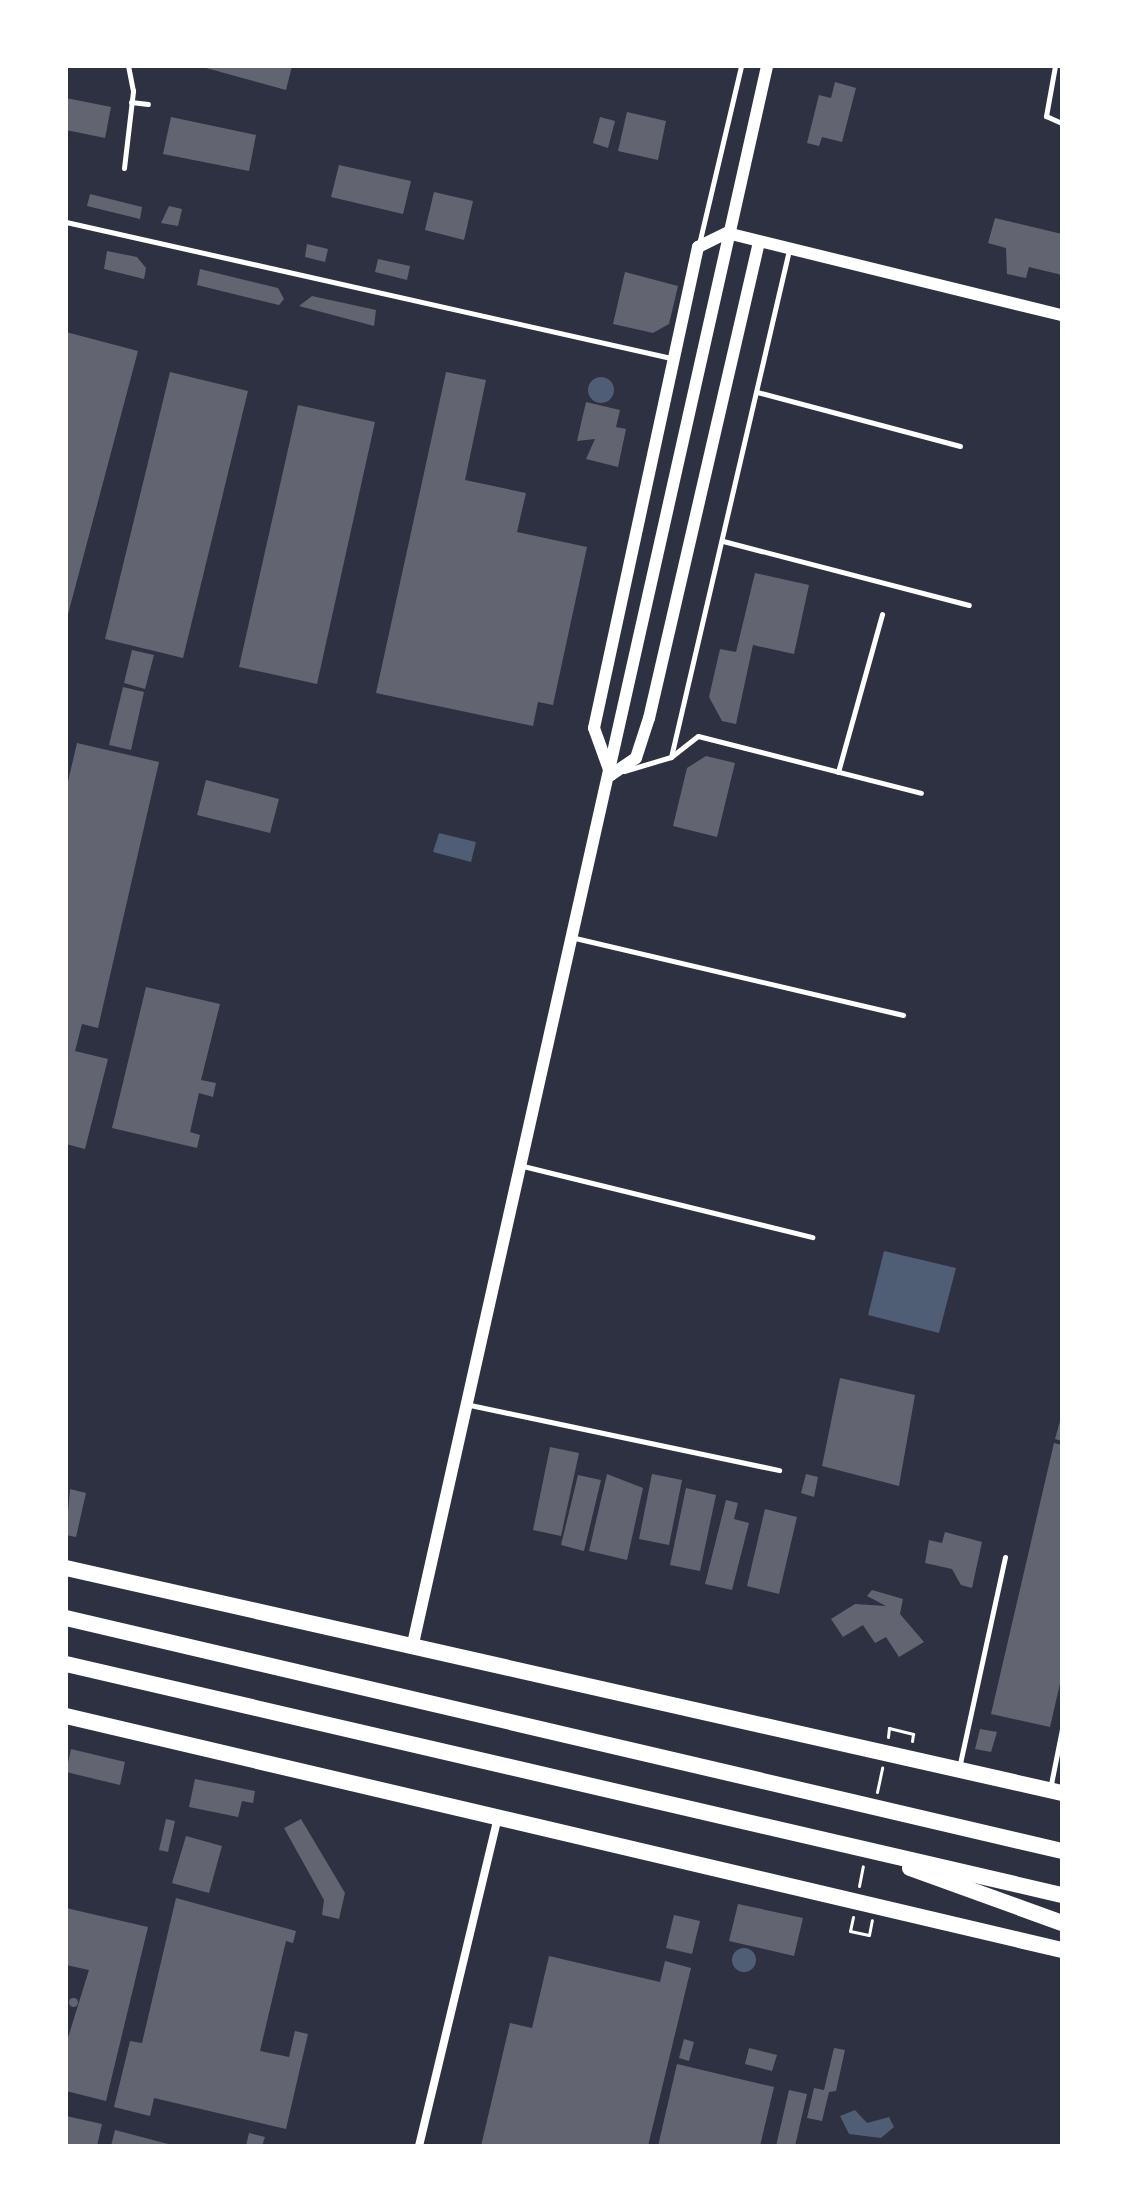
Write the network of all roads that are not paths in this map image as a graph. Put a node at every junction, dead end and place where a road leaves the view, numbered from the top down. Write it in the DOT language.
graph roads {
  1 [pos="128,66"];
  2 [pos="741,66"];
  3 [pos="767,66"];
  4 [pos="1055,66"];
  5 [pos="131,102"];
  6 [pos="148,104"];
  7 [pos="1062,123"];
  8 [pos="124,168"];
  9 [pos="66,222"];
  10 [pos="727,233"];
  11 [pos="759,242"];
  12 [pos="698,247"];
  13 [pos="789,250"];
  14 [pos="1062,315"];
  15 [pos="671,358"];
  16 [pos="757,392"];
  17 [pos="960,446"];
  18 [pos="723,541"];
  19 [pos="969,605"];
  20 [pos="882,614"];
  21 [pos="671,757"];
  22 [pos="838,772"];
  23 [pos="611,775"];
  24 [pos="921,793"];
  25 [pos="575,938"];
  26 [pos="903,1015"];
  27 [pos="523,1166"];
  28 [pos="812,1237"];
  29 [pos="470,1405"];
  30 [pos="779,1470"];
  31 [pos="1005,1557"];
  32 [pos="66,1568"];
  33 [pos="66,1618"];
  34 [pos="412,1648"];
  35 [pos="66,1664"];
  36 [pos="66,1716"];
  37 [pos="1062,1729"];
  38 [pos="1060,1747"];
  39 [pos="959,1769"];
  40 [pos="1056,1791"];
  41 [pos="498,1817"];
  42 [pos="849,1845"];
  43 [pos="1062,1851"];
  44 [pos="1062,1895"];
  45 [pos="1062,1923"];
  46 [pos="1062,1950"];
  47 [pos="419,2146"];
  1 -- 5 [label="lane"];
  2 -- 12 [label="lane"];
  3 -- 10 [label="street"];
  4 -- 7 [label="lane"];
  5 -- 6 [label="lane"];
  5 -- 8 [label="lane"];
  9 -- 15 [label="lane"];
  10 -- 11 [label="street"];
  10 -- 12 [label="street"];
  10 -- 23 [label="street"];
  11 -- 13 [label="street"];
  11 -- 23 [label="street"];
  12 -- 15 [label="street"];
  13 -- 14 [label="street"];
  13 -- 16 [label="lane"];
  15 -- 23 [label="street"];
  16 -- 17 [label="lane"];
  16 -- 18 [label="lane"];
  18 -- 19 [label="lane"];
  18 -- 21 [label="lane"];
  20 -- 22 [label="lane"];
  21 -- 22 [label="lane"];
  21 -- 23 [label="lane"];
  22 -- 24 [label="lane"];
  23 -- 25 [label="street"];
  25 -- 26 [label="lane"];
  25 -- 27 [label="street"];
  27 -- 28 [label="lane"];
  27 -- 29 [label="street"];
  29 -- 30 [label="lane"];
  29 -- 34 [label="street"];
  31 -- 39 [label="lane"];
  32 -- 34 [label="main road"];
  33 -- 43 [label="main road"];
  34 -- 39 [label="main road"];
  35 -- 42 [label="main road"];
  36 -- 41 [label="main road"];
  37 -- 38 [label="lane"];
  38 -- 40 [label="lane"];
  39 -- 40 [label="main road"];
  41 -- 46 [label="main road"];
  41 -- 47 [label="street"];
  42 -- 44 [label="main road"];
  42 -- 45 [label="main road"];
}
